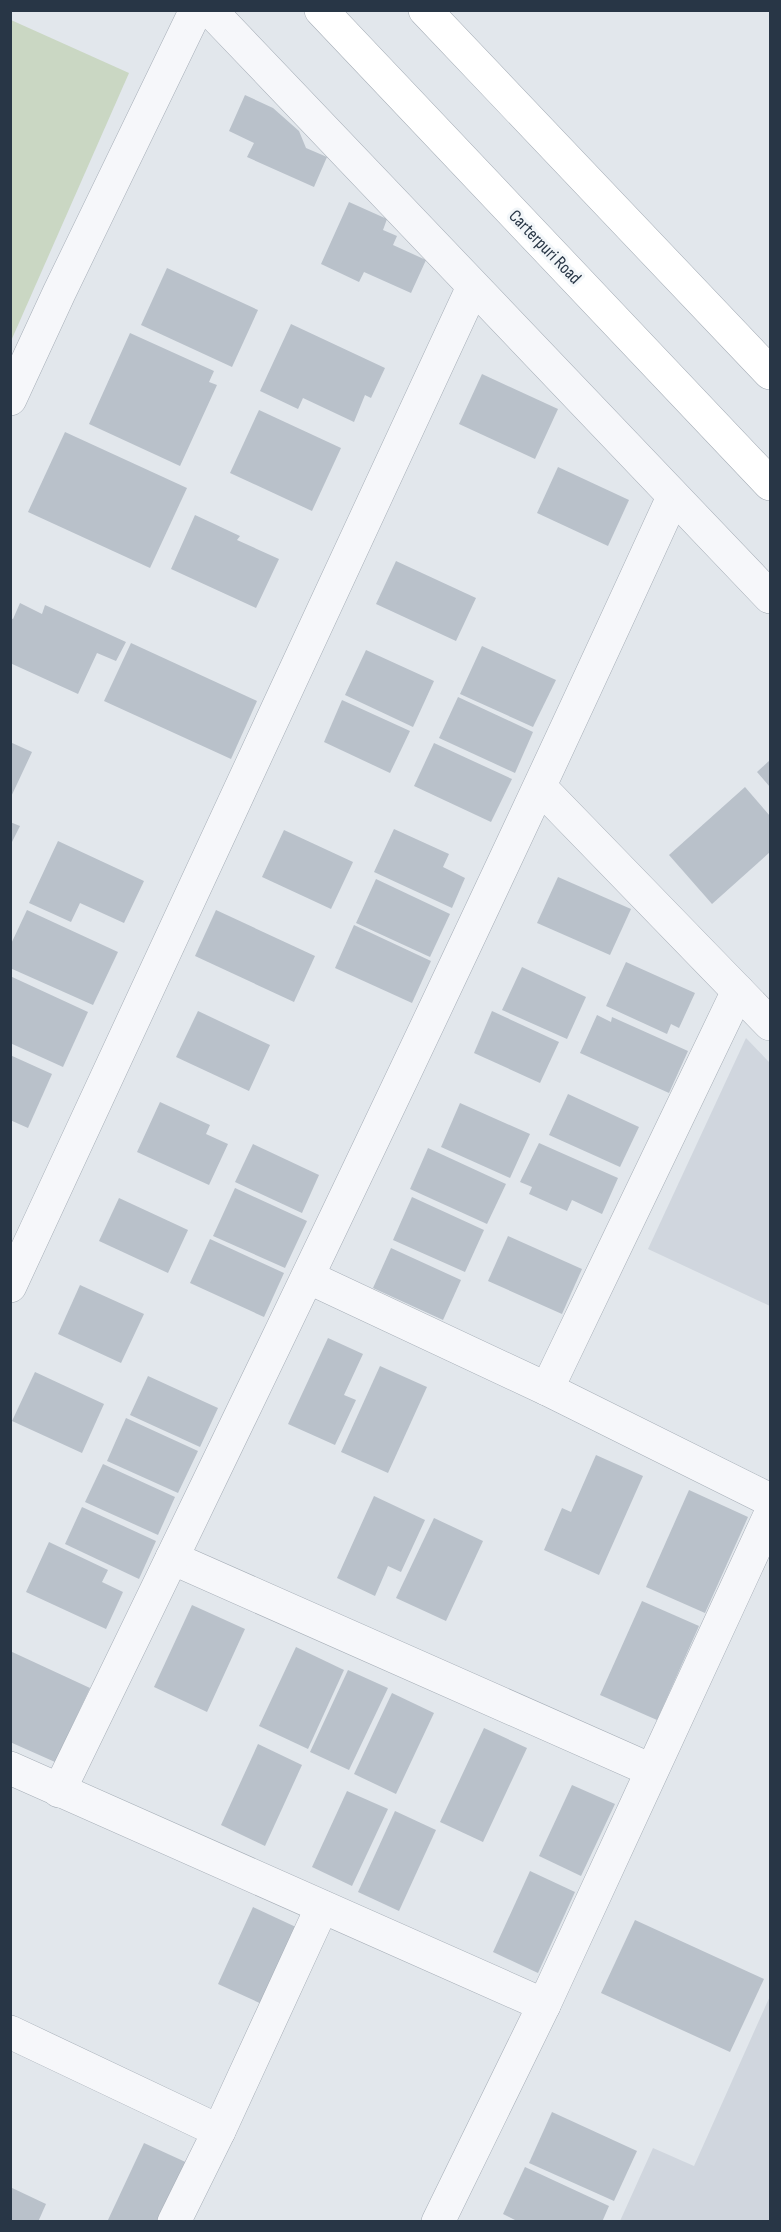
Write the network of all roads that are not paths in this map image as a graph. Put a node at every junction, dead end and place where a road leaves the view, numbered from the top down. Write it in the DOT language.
graph roads {
  1 [pos="196,10"];
  2 [pos="210,10"];
  3 [pos="321,10"];
  4 [pos="425,10"];
  5 [pos="473,287"];
  6 [pos="771,373"];
  7 [pos="13,386"];
  8 [pos="771,484"];
  9 [pos="673,497"];
  10 [pos="771,597"];
  11 [pos="541,788"];
  12 [pos="738,991"];
  13 [pos="771,1024"];
  14 [pos="308,1277"];
  15 [pos="10,1286"];
  16 [pos="547,1389"];
  17 [pos="771,1500"];
  18 [pos="771,1515"];
  19 [pos="172,1558"];
  20 [pos="10,1768"];
  21 [pos="651,1770"];
  22 [pos="59,1791"];
  23 [pos="322,1907"];
  24 [pos="544,2005"];
  25 [pos="10,2032"];
  26 [pos="219,2131"];
  27 [pos="174,2222"];
  28 [pos="438,2222"];
  1 -- 7 [label="street"];
  2 -- 5 [label="street"];
  3 -- 8 [label="main road, Carterpuri Road"];
  4 -- 6 [label="main road"];
  5 -- 9 [label="street"];
  5 -- 15 [label="street"];
  9 -- 10 [label="street"];
  9 -- 11 [label="street"];
  11 -- 12 [label="street"];
  11 -- 14 [label="street"];
  12 -- 13 [label="street"];
  12 -- 16 [label="street"];
  14 -- 16 [label="street"];
  14 -- 19 [label="street"];
  16 -- 17 [label="street"];
  18 -- 21 [label="street"];
  19 -- 21 [label="street"];
  19 -- 22 [label="street"];
  20 -- 22 [label="street"];
  21 -- 24 [label="street"];
  22 -- 23 [label="street"];
  23 -- 24 [label="street"];
  23 -- 26 [label="street"];
  24 -- 28 [label="street"];
  25 -- 26 [label="street"];
  26 -- 27 [label="street"];
}
